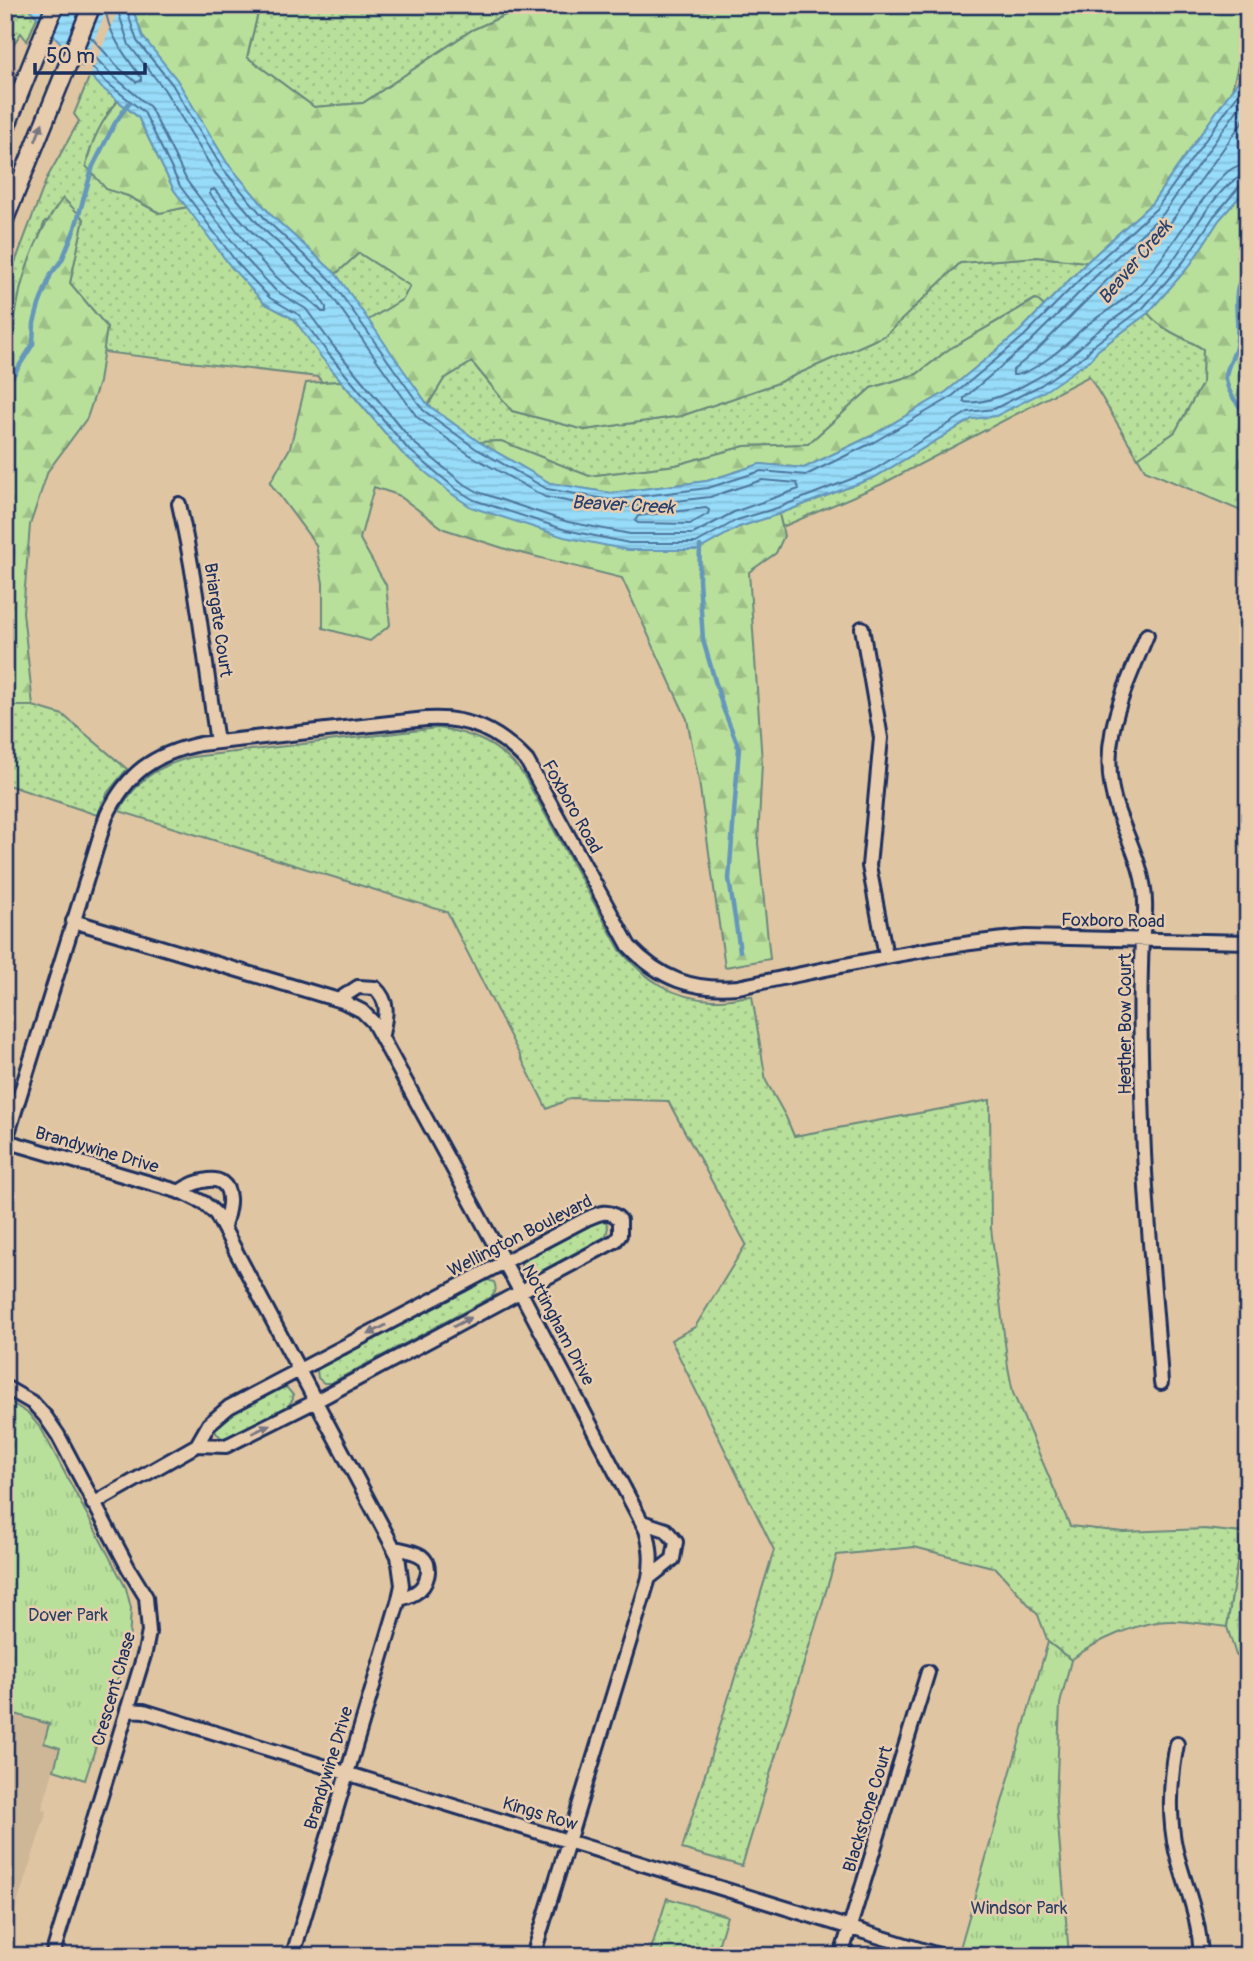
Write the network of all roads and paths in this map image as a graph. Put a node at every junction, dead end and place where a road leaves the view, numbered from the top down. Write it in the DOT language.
graph roads {
  1 [pos="55,5"];
  2 [pos="92,5"];
  3 [pos="5,130"];
  4 [pos="5,219"];
  5 [pos="179,504"];
  6 [pos="862,628"];
  7 [pos="1147,635"];
  8 [pos="218,742"];
  9 [pos="73,921"];
  10 [pos="1142,940"];
  11 [pos="1248,942"];
  12 [pos="886,956"];
  13 [pos="338,1000"];
  14 [pos="382,1034"];
  15 [pos="6,1142"];
  16 [pos="179,1192"];
  17 [pos="224,1226"];
  18 [pos="504,1261"];
  19 [pos="520,1291"];
  20 [pos="300,1371"];
  21 [pos="1161,1383"];
  22 [pos="5,1387"];
  23 [pos="316,1401"];
  24 [pos="197,1445"];
  25 [pos="93,1504"];
  26 [pos="642,1522"];
  27 [pos="394,1548"];
  28 [pos="649,1578"];
  29 [pos="399,1599"];
  30 [pos="928,1672"];
  31 [pos="127,1710"];
  32 [pos="1177,1744"];
  33 [pos="346,1771"];
  34 [pos="568,1841"];
  35 [pos="850,1927"];
  36 [pos="295,1948"];
  37 [pos="52,1956"];
  38 [pos="533,1956"];
  39 [pos="841,1956"];
  40 [pos="942,1956"];
  41 [pos="1201,1956"];
  1 -- 3 [label="street"];
  4 -- 2 [label="street, one-way"];
  5 -- 8 [label="street, Briargate Court"];
  6 -- 12 [label="street"];
  7 -- 10 [label="street, Heather Bow Court"];
  8 -- 9 [label="street, Foxboro Road"];
  8 -- 12 [label="street, Foxboro Road"];
  9 -- 13 [label="street, Nottingham Drive"];
  9 -- 15 [label="street, Foxboro Road"];
  10 -- 11 [label="street, Foxboro Road"];
  10 -- 12 [label="street, Foxboro Road"];
  10 -- 21 [label="street, Heather Bow Court"];
  13 -- 14 [label="street, Nottingham Drive"];
  13 -- 14 [label="street"];
  14 -- 18 [label="street, Nottingham Drive"];
  15 -- 16 [label="street, Brandywine Drive"];
  16 -- 17 [label="street, Brandywine Drive"];
  16 -- 17 [label="street"];
  17 -- 20 [label="street, Brandywine Drive"];
  18 -- 19 [label="street, Nottingham Drive"];
  18 -- 19 [label="street, Wellington Boulevard"];
  18 -- 20 [label="street, Wellington Boulevard, one-way"];
  23 -- 19 [label="street, Wellington Boulevard, one-way"];
  19 -- 26 [label="street, Nottingham Drive"];
  20 -- 23 [label="street, Brandywine Drive"];
  20 -- 24 [label="street, Wellington Boulevard"];
  22 -- 25 [label="street, Crescent Chase"];
  24 -- 23 [label="street, Wellington Boulevard, one-way"];
  23 -- 27 [label="street, Brandywine Drive"];
  24 -- 25 [label="street, Wellington Boulevard"];
  25 -- 31 [label="street, Crescent Chase"];
  26 -- 28 [label="street, Nottingham Drive"];
  26 -- 28 [label="street, Nottingham Drive"];
  27 -- 29 [label="street, Brandywine Drive"];
  27 -- 29 [label="street"];
  28 -- 34 [label="street, Nottingham Drive"];
  29 -- 33 [label="street, Brandywine Drive"];
  30 -- 35 [label="street, Blackstone Court"];
  31 -- 33 [label="street, Kings Row"];
  31 -- 37 [label="street, Crescent Chase"];
  32 -- 41 [label="street"];
  33 -- 34 [label="street, Kings Row"];
  33 -- 36 [label="street, Brandywine Drive"];
  34 -- 35 [label="street, Kings Row"];
  34 -- 38 [label="street, Nottingham Drive"];
  35 -- 39 [label="street, Blackstone Court"];
  35 -- 40 [label="street, Kings Row"];
}
